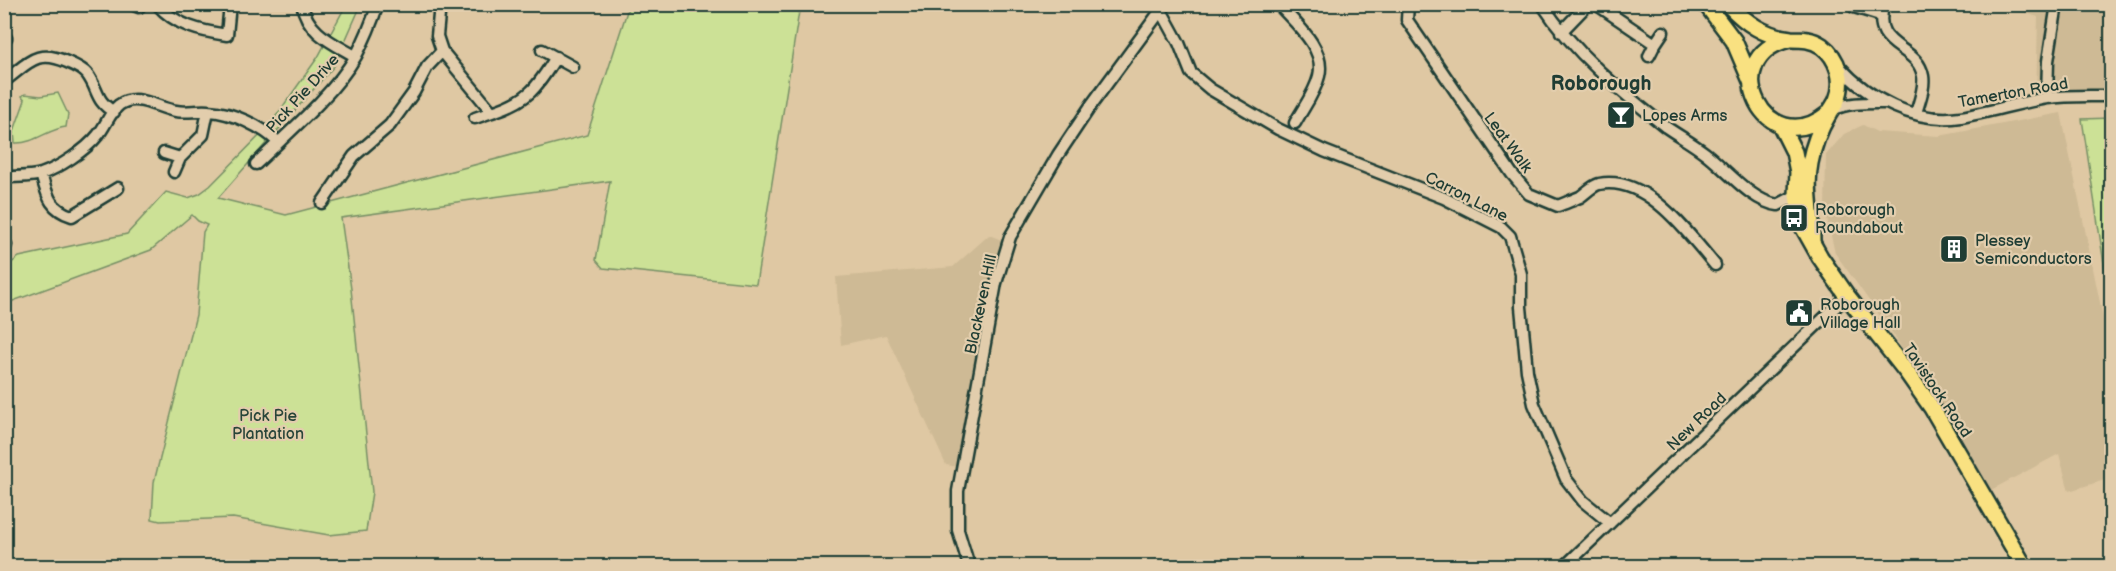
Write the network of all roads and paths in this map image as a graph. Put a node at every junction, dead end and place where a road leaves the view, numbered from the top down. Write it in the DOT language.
graph roads {
  1 [pos="132,4"];
  2 [pos="142,4"];
  3 [pos="157,4"];
  4 [pos="230,4"];
  5 [pos="302,4"];
  6 [pos="378,4"];
  7 [pos="440,4"];
  8 [pos="1278,4"];
  9 [pos="1408,4"];
  10 [pos="1542,4"];
  11 [pos="1588,4"];
  12 [pos="1596,4"];
  13 [pos="1706,4"];
  14 [pos="1728,4"];
  15 [pos="1852,4"];
  16 [pos="2057,4"];
  17 [pos="1161,10"];
  18 [pos="1882,10"];
  19 [pos="1561,32"];
  20 [pos="1663,32"];
  21 [pos="1790,39"];
  22 [pos="1655,44"];
  23 [pos="542,50"];
  24 [pos="442,51"];
  25 [pos="1650,56"];
  26 [pos="355,57"];
  27 [pos="556,57"];
  28 [pos="1835,61"];
  29 [pos="573,67"];
  30 [pos="4,81"];
  31 [pos="1751,81"];
  32 [pos="2112,96"];
  33 [pos="2047,98"];
  34 [pos="1885,103"];
  35 [pos="208,111"];
  36 [pos="114,112"];
  37 [pos="492,112"];
  38 [pos="1830,112"];
  39 [pos="1916,113"];
  40 [pos="475,118"];
  41 [pos="1294,123"];
  42 [pos="1779,124"];
  43 [pos="278,142"];
  44 [pos="164,153"];
  45 [pos="180,158"];
  46 [pos="256,164"];
  47 [pos="174,172"];
  48 [pos="41,174"];
  49 [pos="4,177"];
  50 [pos="118,188"];
  51 [pos="1797,195"];
  52 [pos="322,203"];
  53 [pos="1812,241"];
  54 [pos="1715,265"];
  55 [pos="1847,296"];
  56 [pos="1610,523"];
  57 [pos="969,567"];
  58 [pos="1565,567"];
  59 [pos="2024,567"];
  1 -- 2 [label="street"];
  3 -- 4 [label="street"];
  5 -- 26 [label="street"];
  6 -- 26 [label="street, Pick Pie Drive"];
  7 -- 24 [label="street"];
  8 -- 41 [label="street"];
  9 -- 54 [label="street, Leat Walk"];
  10 -- 19 [label="street"];
  11 -- 19 [label="street"];
  12 -- 22 [label="street"];
  13 -- 31 [label="highway, Tavistock Road"];
  14 -- 21 [label="highway"];
  15 -- 18 [label="street"];
  16 -- 33 [label="street"];
  17 -- 56 [label="street, Carron Lane"];
  17 -- 57 [label="street, Blackeven Hill"];
  18 -- 39 [label="street"];
  19 -- 51 [label="street"];
  20 -- 22 [label="street"];
  21 -- 28 [label="highway"];
  21 -- 31 [label="highway"];
  22 -- 25 [label="street"];
  23 -- 27 [label="street"];
  24 -- 37 [label="street"];
  24 -- 52 [label="street"];
  26 -- 43 [label="street, Pick Pie Drive"];
  27 -- 29 [label="street"];
  27 -- 37 [label="street"];
  28 -- 34 [label="street, Tamerton Road"];
  28 -- 38 [label="highway, Tavistock Road"];
  30 -- 36 [label="street"];
  31 -- 42 [label="highway, Tavistock Road"];
  32 -- 33 [label="street, Tamerton Road"];
  33 -- 39 [label="street, Tamerton Road"];
  34 -- 38 [label="street, Tamerton Road"];
  34 -- 39 [label="street, Tamerton Road"];
  35 -- 36 [label="street"];
  35 -- 43 [label="street"];
  35 -- 45 [label="street"];
  36 -- 48 [label="street"];
  37 -- 40 [label="street"];
  38 -- 42 [label="highway"];
  38 -- 53 [label="highway, Tavistock Road"];
  42 -- 51 [label="highway, Tavistock Road"];
  43 -- 46 [label="street, Pick Pie Drive"];
  44 -- 45 [label="street"];
  45 -- 47 [label="street"];
  48 -- 49 [label="street"];
  48 -- 50 [label="street"];
  51 -- 53 [label="highway, Tavistock Road"];
  53 -- 55 [label="highway, Tavistock Road"];
  55 -- 56 [label="street, New Road"];
  55 -- 59 [label="highway, Tavistock Road"];
  56 -- 58 [label="street, New Road"];
}
